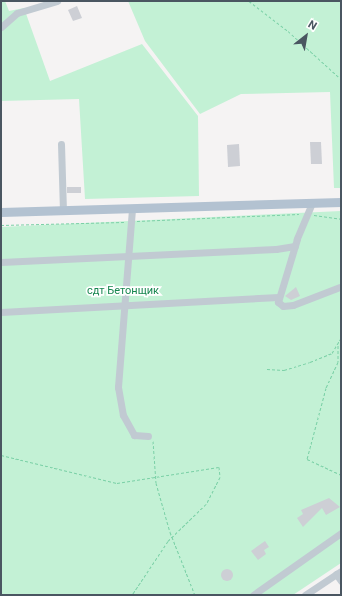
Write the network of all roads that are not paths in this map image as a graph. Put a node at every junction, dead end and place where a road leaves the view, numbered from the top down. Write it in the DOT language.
graph roads {
  1 [pos="58,1"];
  2 [pos="1,28"];
  3 [pos="60,144"];
  4 [pos="341,202"];
  5 [pos="312,203"];
  6 [pos="132,209"];
  7 [pos="63,211"];
  8 [pos="1,212"];
  9 [pos="295,246"];
  10 [pos="130,254"];
  11 [pos="1,262"];
  12 [pos="340,287"];
  13 [pos="280,297"];
  14 [pos="126,304"];
  15 [pos="1,312"];
  16 [pos="148,436"];
  17 [pos="341,533"];
  18 [pos="339,573"];
  19 [pos="341,581"];
  20 [pos="253,595"];
  21 [pos="305,595"];
  1 -- 2 [label="street"];
  3 -- 7 [label="street"];
  4 -- 5 [label="main road"];
  5 -- 6 [label="main road"];
  5 -- 9 [label="street"];
  6 -- 7 [label="main road"];
  6 -- 10 [label="street"];
  7 -- 8 [label="main road"];
  9 -- 10 [label="street"];
  9 -- 13 [label="street"];
  10 -- 11 [label="street"];
  10 -- 14 [label="street"];
  12 -- 13 [label="street"];
  13 -- 14 [label="street"];
  14 -- 15 [label="street"];
  14 -- 16 [label="street"];
  17 -- 20 [label="street"];
  18 -- 19 [label="street"];
  18 -- 21 [label="street"];
}
